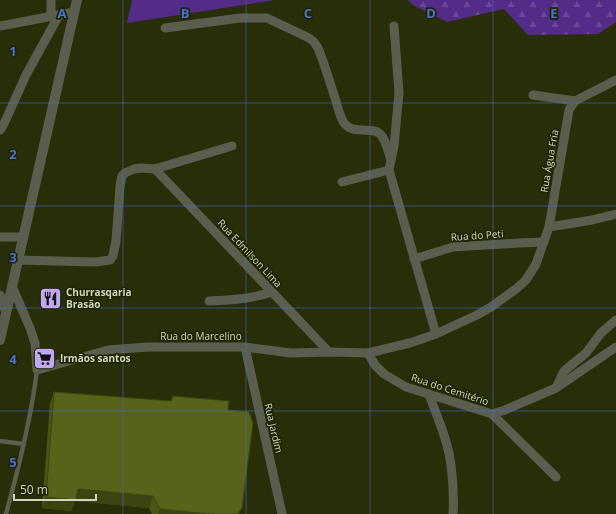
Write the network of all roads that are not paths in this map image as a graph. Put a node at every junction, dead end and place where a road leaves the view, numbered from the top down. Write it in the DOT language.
graph roads {
  1 [pos="51,0"];
  2 [pos="77,0"];
  3 [pos="74,12"];
  4 [pos="55,16"];
  5 [pos="0,26"];
  6 [pos="394,26"];
  7 [pos="165,28"];
  8 [pos="616,80"];
  9 [pos="533,95"];
  10 [pos="575,101"];
  11 [pos="0,130"];
  12 [pos="232,146"];
  13 [pos="391,160"];
  14 [pos="156,169"];
  15 [pos="389,170"];
  16 [pos="342,182"];
  17 [pos="616,214"];
  18 [pos="548,227"];
  19 [pos="23,237"];
  20 [pos="0,238"];
  21 [pos="544,242"];
  22 [pos="414,259"];
  23 [pos="18,260"];
  24 [pos="12,286"];
  25 [pos="272,292"];
  26 [pos="0,295"];
  27 [pos="209,301"];
  28 [pos="6,313"];
  29 [pos="616,320"];
  30 [pos="436,334"];
  31 [pos="0,340"];
  32 [pos="244,347"];
  33 [pos="616,347"];
  34 [pos="328,352"];
  35 [pos="368,353"];
  36 [pos="37,370"];
  37 [pos="556,388"];
  38 [pos="429,394"];
  39 [pos="492,414"];
  40 [pos="0,441"];
  41 [pos="24,444"];
  42 [pos="556,477"];
  43 [pos="6,514"];
  44 [pos="282,514"];
  45 [pos="453,514"];
  1 -- 4 [label="street"];
  2 -- 3 [label="street"];
  3 -- 4 [label="street"];
  3 -- 19 [label="street"];
  4 -- 5 [label="street"];
  4 -- 11 [label="street"];
  6 -- 13 [label="street"];
  7 -- 13 [label="street"];
  8 -- 10 [label="street"];
  9 -- 10 [label="street"];
  10 -- 18 [label="street, Rua Água Fria"];
  12 -- 14 [label="street"];
  13 -- 15 [label="street"];
  14 -- 23 [label="street"];
  14 -- 25 [label="street, Rua Edmilson Lima"];
  15 -- 16 [label="street"];
  15 -- 22 [label="street"];
  17 -- 18 [label="street"];
  18 -- 21 [label="street, Rua Água Fria"];
  19 -- 20 [label="street"];
  19 -- 23 [label="street"];
  21 -- 22 [label="street, Rua do Peti"];
  21 -- 30 [label="street, Rua Água Fria"];
  22 -- 30 [label="street"];
  23 -- 24 [label="street"];
  24 -- 28 [label="street"];
  24 -- 36 [label="street"];
  25 -- 27 [label="street"];
  25 -- 34 [label="street, Rua Edmilson Lima"];
  26 -- 28 [label="street"];
  28 -- 31 [label="street"];
  29 -- 37 [label="street"];
  30 -- 35 [label="street, Rua do Marcelino"];
  32 -- 34 [label="street, Rua do Marcelino"];
  32 -- 36 [label="street, Rua do Marcelino"];
  32 -- 44 [label="street, Rua Jardim"];
  33 -- 37 [label="street, Rua do Cemitério"];
  34 -- 35 [label="street, Rua do Marcelino"];
  35 -- 38 [label="street, Rua do Cemitério"];
  36 -- 41 [label="lane"];
  37 -- 39 [label="street, Rua do Cemitério"];
  38 -- 39 [label="street, Rua do Cemitério"];
  38 -- 45 [label="street"];
  39 -- 42 [label="street"];
  40 -- 41 [label="lane"];
  41 -- 43 [label="lane"];
}
